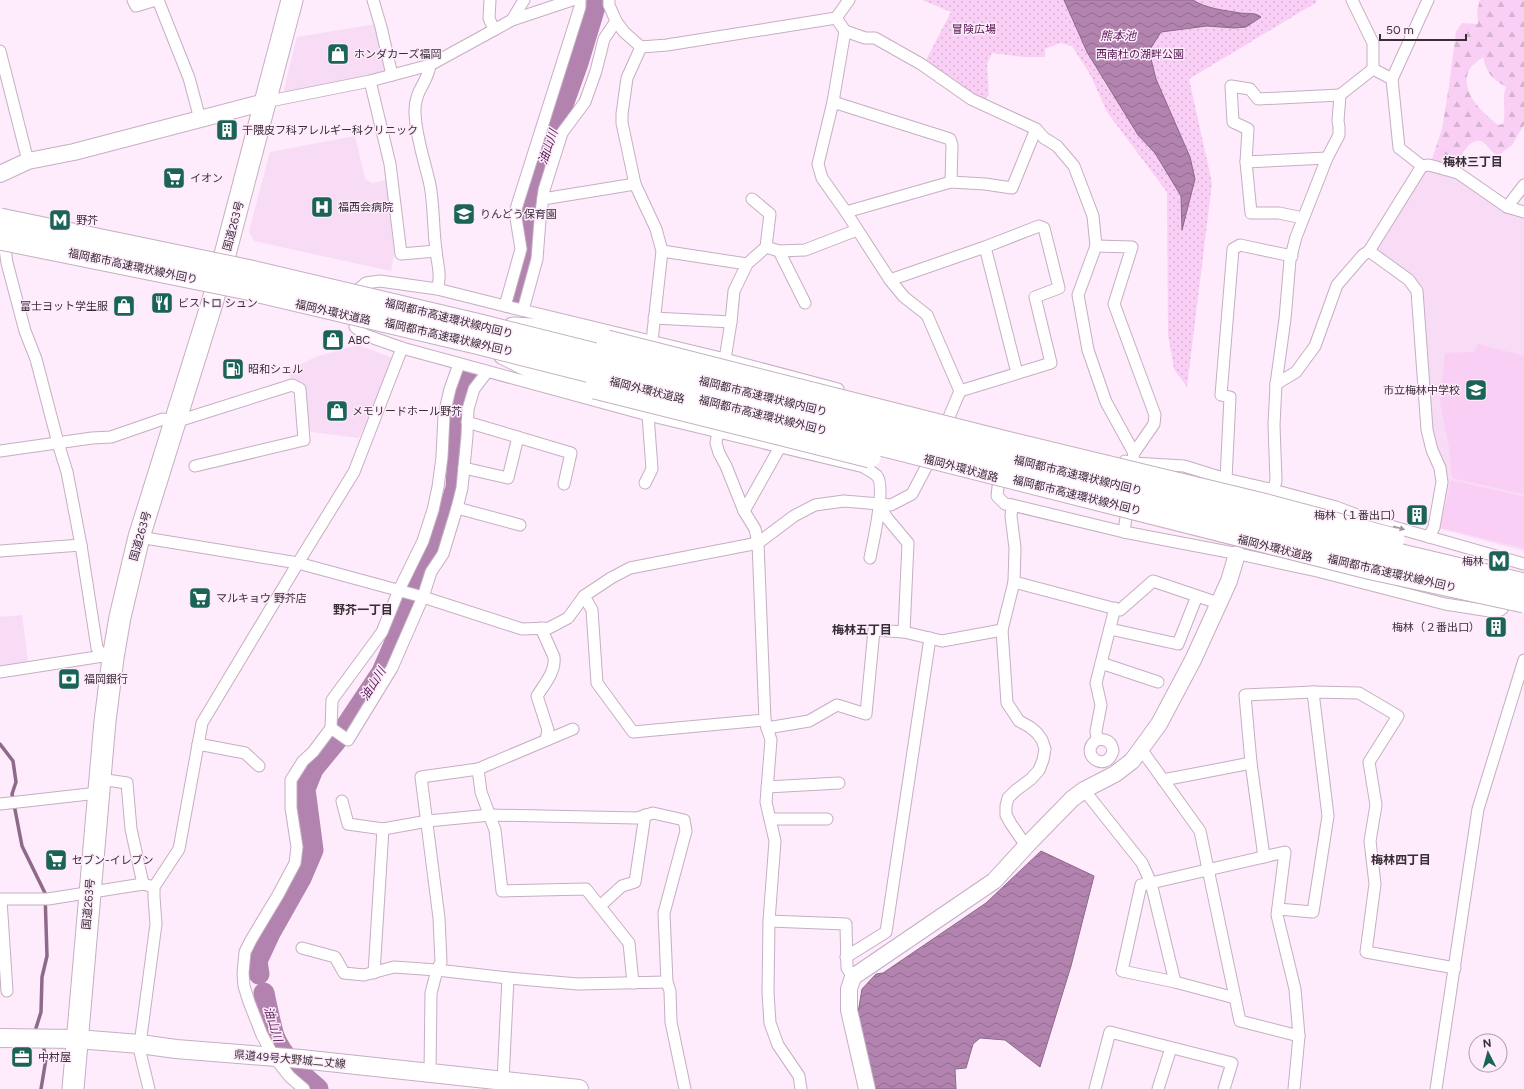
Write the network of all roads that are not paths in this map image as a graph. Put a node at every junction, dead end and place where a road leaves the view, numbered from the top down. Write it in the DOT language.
graph roads {
  1 [pos="133,0"];
  2 [pos="157,0"];
  3 [pos="292,0"];
  4 [pos="373,0"];
  5 [pos="490,0"];
  6 [pos="524,0"];
  7 [pos="572,0"];
  8 [pos="580,0"];
  9 [pos="609,0"];
  10 [pos="849,0"];
  11 [pos="1352,0"];
  12 [pos="1428,0"];
  13 [pos="836,18"];
  14 [pos="512,20"];
  15 [pos="616,21"];
  16 [pos="494,30"];
  17 [pos="845,31"];
  18 [pos="641,47"];
  19 [pos="0,52"];
  20 [pos="430,65"];
  21 [pos="1373,69"];
  22 [pos="392,75"];
  23 [pos="1392,79"];
  24 [pos="370,81"];
  25 [pos="1340,95"];
  26 [pos="265,102"];
  27 [pos="833,102"];
  28 [pos="200,119"];
  29 [pos="1036,129"];
  30 [pos="1327,158"];
  31 [pos="28,161"];
  32 [pos="1246,162"];
  33 [pos="1422,166"];
  34 [pos="0,174"];
  35 [pos="951,182"];
  36 [pos="635,184"];
  37 [pos="1524,185"];
  38 [pos="543,199"];
  39 [pos="752,199"];
  40 [pos="1507,208"];
  41 [pos="846,212"];
  42 [pos="1524,212"];
  43 [pos="0,218"];
  44 [pos="1303,218"];
  45 [pos="857,230"];
  46 [pos="1,240"];
  47 [pos="1096,246"];
  48 [pos="766,247"];
  49 [pos="985,247"];
  50 [pos="436,251"];
  51 [pos="662,251"];
  52 [pos="779,251"];
  53 [pos="1369,251"];
  54 [pos="1292,256"];
  55 [pos="224,259"];
  56 [pos="747,264"];
  57 [pos="890,280"];
  58 [pos="217,286"];
  59 [pos="359,289"];
  60 [pos="437,289"];
  61 [pos="805,303"];
  62 [pos="504,306"];
  63 [pos="522,310"];
  64 [pos="356,317"];
  65 [pos="654,318"];
  66 [pos="732,322"];
  67 [pos="511,328"];
  68 [pos="652,341"];
  69 [pos="402,348"];
  70 [pos="485,348"];
  71 [pos="725,359"];
  72 [pos="459,364"];
  73 [pos="485,371"];
  74 [pos="1017,373"];
  75 [pos="1276,384"];
  76 [pos="960,391"];
  77 [pos="648,415"];
  78 [pos="176,422"];
  79 [pos="467,422"];
  80 [pos="944,429"];
  81 [pos="718,432"];
  82 [pos="518,437"];
  83 [pos="58,443"];
  84 [pos="780,448"];
  85 [pos="0,451"];
  86 [pos="1133,458"];
  87 [pos="931,459"];
  88 [pos="195,466"];
  89 [pos="464,468"];
  90 [pos="999,478"];
  91 [pos="1226,479"];
  92 [pos="645,483"];
  93 [pos="1130,483"];
  94 [pos="564,484"];
  95 [pos="1273,490"];
  96 [pos="879,505"];
  97 [pos="1012,505"];
  98 [pos="1336,507"];
  99 [pos="457,508"];
  100 [pos="744,510"];
  101 [pos="1127,511"];
  102 [pos="520,525"];
  103 [pos="1329,529"];
  104 [pos="1124,532"];
  105 [pos="139,536"];
  106 [pos="1429,537"];
  107 [pos="758,543"];
  108 [pos="81,545"];
  109 [pos="0,551"];
  110 [pos="1237,554"];
  111 [pos="870,558"];
  112 [pos="298,563"];
  113 [pos="1524,564"];
  114 [pos="1319,565"];
  115 [pos="1372,569"];
  116 [pos="1524,574"];
  117 [pos="1014,582"];
  118 [pos="1524,584"];
  119 [pos="399,590"];
  120 [pos="584,596"];
  121 [pos="1197,596"];
  122 [pos="423,597"];
  123 [pos="1524,602"];
  124 [pos="1218,603"];
  125 [pos="1115,608"];
  126 [pos="1524,608"];
  127 [pos="541,628"];
  128 [pos="1110,629"];
  129 [pos="1002,630"];
  130 [pos="904,632"];
  131 [pos="930,638"];
  132 [pos="108,657"];
  133 [pos="1524,660"];
  134 [pos="1101,663"];
  135 [pos="0,672"];
  136 [pos="1158,682"];
  137 [pos="1313,692"];
  138 [pos="766,724"];
  139 [pos="331,728"];
  140 [pos="573,729"];
  141 [pos="546,740"];
  142 [pos="1097,740"];
  143 [pos="198,744"];
  144 [pos="1141,749"];
  145 [pos="1252,763"];
  146 [pos="258,766"];
  147 [pos="478,769"];
  148 [pos="1163,780"];
  149 [pos="839,783"];
  150 [pos="99,786"];
  151 [pos="767,787"];
  152 [pos="1084,790"];
  153 [pos="342,801"];
  154 [pos="9,803"];
  155 [pos="490,815"];
  156 [pos="645,815"];
  157 [pos="770,819"];
  158 [pos="827,820"];
  159 [pos="428,821"];
  160 [pos="383,829"];
  161 [pos="1028,844"];
  162 [pos="1264,857"];
  163 [pos="1208,869"];
  164 [pos="1151,882"];
  165 [pos="143,884"];
  166 [pos="154,887"];
  167 [pos="90,893"];
  168 [pos="1,900"];
  169 [pos="600,906"];
  170 [pos="1278,908"];
  171 [pos="769,921"];
  172 [pos="302,948"];
  173 [pos="846,957"];
  174 [pos="1454,968"];
  175 [pos="437,970"];
  176 [pos="374,973"];
  177 [pos="853,977"];
  178 [pos="508,978"];
  179 [pos="633,982"];
  180 [pos="667,982"];
  181 [pos="1175,982"];
  182 [pos="7,992"];
  183 [pos="1235,998"];
  184 [pos="1299,1036"];
  185 [pos="0,1038"];
  186 [pos="77,1039"];
  187 [pos="140,1044"];
  188 [pos="1171,1048"];
  189 [pos="274,1057"];
  190 [pos="430,1073"];
  191 [pos="504,1085"];
  192 [pos="73,1089"];
  193 [pos="149,1089"];
  194 [pos="304,1089"];
  195 [pos="580,1089"];
  196 [pos="685,1089"];
  197 [pos="801,1089"];
  198 [pos="867,1089"];
  199 [pos="1095,1089"];
  200 [pos="1158,1089"];
  201 [pos="1224,1089"];
  202 [pos="1294,1089"];
  203 [pos="1436,1089"];
  1 -- 2 [label="street"];
  2 -- 28 [label="street"];
  3 -- 26 [label="highway, 国道263号"];
  4 -- 22 [label="street"];
  5 -- 16 [label="street"];
  6 -- 14 [label="street"];
  7 -- 14 [label="street"];
  8 -- 62 [label="street"];
  9 -- 15 [label="street"];
  10 -- 13 [label="street"];
  11 -- 21 [label="street"];
  12 -- 23 [label="street"];
  13 -- 17 [label="street"];
  13 -- 18 [label="street"];
  14 -- 16 [label="street"];
  15 -- 18 [label="street"];
  15 -- 38 [label="street"];
  16 -- 20 [label="street"];
  17 -- 27 [label="street"];
  17 -- 29 [label="street"];
  18 -- 36 [label="street"];
  19 -- 31 [label="street"];
  20 -- 22 [label="street"];
  20 -- 50 [label="street"];
  21 -- 23 [label="street"];
  21 -- 25 [label="street"];
  22 -- 24 [label="street"];
  23 -- 33 [label="street"];
  24 -- 26 [label="street"];
  24 -- 50 [label="street"];
  25 -- 30 [label="street"];
  25 -- 32 [label="street"];
  26 -- 28 [label="street"];
  26 -- 55 [label="highway, 国道263号"];
  27 -- 35 [label="street"];
  27 -- 41 [label="street"];
  28 -- 31 [label="street"];
  29 -- 35 [label="street"];
  29 -- 47 [label="street"];
  30 -- 32 [label="street"];
  30 -- 44 [label="street"];
  31 -- 34 [label="street"];
  32 -- 44 [label="street"];
  33 -- 40 [label="street"];
  33 -- 53 [label="street"];
  35 -- 41 [label="street"];
  36 -- 38 [label="street"];
  36 -- 51 [label="street"];
  37 -- 40 [label="street"];
  38 -- 63 [label="street"];
  39 -- 48 [label="street"];
  40 -- 42 [label="street"];
  41 -- 45 [label="street"];
  43 -- 55 [label="highway"];
  43 -- 118 [label="highway, 福岡都市高速環状線内回り, bridge"];
  44 -- 54 [label="street"];
  45 -- 52 [label="street"];
  45 -- 57 [label="street"];
  46 -- 58 [label="highway, 福岡外環状道路"];
  46 -- 83 [label="street"];
  46 -- 115 [label="highway, 福岡都市高速環状線外回り, bridge"];
  47 -- 86 [label="street"];
  47 -- 86 [label="street"];
  48 -- 52 [label="street"];
  48 -- 56 [label="street"];
  49 -- 57 [label="street"];
  49 -- 74 [label="street"];
  49 -- 74 [label="street"];
  50 -- 60 [label="street"];
  51 -- 56 [label="street"];
  51 -- 65 [label="street"];
  52 -- 61 [label="street"];
  53 -- 75 [label="street"];
  53 -- 106 [label="street"];
  54 -- 75 [label="street"];
  54 -- 91 [label="street"];
  55 -- 58 [label="highway, 国道263号"];
  55 -- 59 [label="highway"];
  56 -- 66 [label="street"];
  57 -- 76 [label="street"];
  58 -- 64 [label="highway, 福岡外環状道路"];
  58 -- 78 [label="highway, 国道263号"];
  59 -- 60 [label="street"];
  59 -- 67 [label="highway"];
  60 -- 62 [label="street"];
  62 -- 63 [label="street"];
  63 -- 68 [label="street"];
  64 -- 69 [label="street"];
  64 -- 70 [label="highway, 福岡外環状道路"];
  65 -- 66 [label="street"];
  65 -- 68 [label="street"];
  66 -- 71 [label="street"];
  67 -- 80 [label="highway, bridge"];
  67 -- 116 [label="highway, bridge"];
  68 -- 71 [label="street"];
  69 -- 72 [label="street"];
  69 -- 112 [label="street"];
  70 -- 87 [label="highway, 福岡外環状道路, bridge"];
  70 -- 115 [label="highway, bridge"];
  71 -- 80 [label="street"];
  72 -- 73 [label="street"];
  72 -- 119 [label="street"];
  73 -- 77 [label="street"];
  73 -- 79 [label="street"];
  74 -- 76 [label="street"];
  75 -- 95 [label="street"];
  76 -- 80 [label="street"];
  77 -- 81 [label="street"];
  77 -- 92 [label="street"];
  78 -- 83 [label="street"];
  78 -- 88 [label="street"];
  78 -- 105 [label="highway, 国道263号"];
  79 -- 82 [label="street"];
  79 -- 89 [label="street"];
  80 -- 86 [label="street"];
  80 -- 87 [label="street"];
  80 -- 93 [label="highway"];
  81 -- 84 [label="street"];
  81 -- 100 [label="street"];
  82 -- 89 [label="street"];
  82 -- 94 [label="street"];
  83 -- 85 [label="street"];
  83 -- 108 [label="street"];
  84 -- 96 [label="street"];
  84 -- 100 [label="street"];
  86 -- 91 [label="street"];
  86 -- 93 [label="street"];
  87 -- 90 [label="highway, 福岡外環状道路"];
  87 -- 96 [label="street"];
  89 -- 99 [label="street"];
  90 -- 97 [label="street"];
  90 -- 101 [label="highway, 福岡外環状道路"];
  91 -- 95 [label="street"];
  93 -- 101 [label="street"];
  93 -- 103 [label="highway"];
  95 -- 98 [label="street"];
  96 -- 107 [label="street"];
  96 -- 111 [label="street"];
  96 -- 130 [label="street"];
  97 -- 104 [label="street"];
  97 -- 117 [label="street"];
  98 -- 103 [label="street"];
  98 -- 106 [label="street, one-way"];
  99 -- 102 [label="street"];
  99 -- 122 [label="street"];
  100 -- 107 [label="street"];
  101 -- 104 [label="street"];
  101 -- 114 [label="highway, 福岡外環状道路"];
  103 -- 114 [label="street"];
  103 -- 116 [label="highway"];
  104 -- 110 [label="street"];
  105 -- 112 [label="street"];
  105 -- 132 [label="highway, 国道263号"];
  106 -- 113 [label="street"];
  107 -- 120 [label="street"];
  107 -- 138 [label="street"];
  108 -- 109 [label="street"];
  108 -- 132 [label="street"];
  110 -- 114 [label="street"];
  110 -- 124 [label="street"];
  112 -- 119 [label="street"];
  112 -- 143 [label="street"];
  114 -- 126 [label="highway, 福岡外環状道路"];
  115 -- 123 [label="highway, 福岡都市高速環状線外回り, bridge"];
  117 -- 125 [label="street"];
  117 -- 129 [label="street"];
  119 -- 122 [label="street"];
  119 -- 139 [label="street"];
  120 -- 127 [label="street"];
  120 -- 138 [label="street"];
  121 -- 124 [label="street"];
  121 -- 125 [label="street"];
  121 -- 128 [label="street"];
  122 -- 127 [label="street"];
  122 -- 139 [label="street"];
  124 -- 144 [label="street"];
  125 -- 128 [label="street"];
  127 -- 141 [label="street"];
  128 -- 134 [label="street"];
  129 -- 131 [label="street"];
  129 -- 161 [label="street"];
  130 -- 131 [label="street"];
  130 -- 138 [label="street"];
  131 -- 173 [label="street"];
  132 -- 135 [label="street"];
  132 -- 150 [label="highway, 国道263号"];
  133 -- 174 [label="street"];
  134 -- 136 [label="street"];
  134 -- 142 [label="street"];
  137 -- 145 [label="street"];
  137 -- 170 [label="street"];
  137 -- 174 [label="street"];
  138 -- 151 [label="street"];
  139 -- 189 [label="street"];
  140 -- 141 [label="street"];
  141 -- 147 [label="street"];
  143 -- 146 [label="street"];
  143 -- 166 [label="street"];
  144 -- 148 [label="street"];
  144 -- 152 [label="street"];
  145 -- 148 [label="street"];
  145 -- 162 [label="street"];
  147 -- 155 [label="street"];
  147 -- 159 [label="street"];
  148 -- 163 [label="street"];
  149 -- 151 [label="street"];
  150 -- 154 [label="street"];
  150 -- 165 [label="street"];
  150 -- 167 [label="highway, 国道263号"];
  151 -- 157 [label="street"];
  152 -- 161 [label="street"];
  152 -- 164 [label="street"];
  153 -- 160 [label="street"];
  155 -- 156 [label="street"];
  155 -- 159 [label="street"];
  155 -- 169 [label="street"];
  156 -- 169 [label="street"];
  156 -- 180 [label="street"];
  157 -- 158 [label="street"];
  157 -- 171 [label="street"];
  159 -- 160 [label="street"];
  159 -- 175 [label="street"];
  160 -- 176 [label="street"];
  161 -- 177 [label="street"];
  162 -- 163 [label="street"];
  162 -- 170 [label="street"];
  163 -- 164 [label="street"];
  163 -- 183 [label="street"];
  164 -- 181 [label="street"];
  164 -- 181 [label="street"];
  165 -- 166 [label="street"];
  165 -- 167 [label="street"];
  166 -- 187 [label="street"];
  167 -- 168 [label="street"];
  167 -- 186 [label="highway, 国道263号"];
  168 -- 182 [label="street"];
  169 -- 179 [label="street"];
  170 -- 184 [label="street"];
  171 -- 173 [label="street"];
  171 -- 197 [label="street"];
  172 -- 176 [label="street"];
  173 -- 177 [label="street"];
  174 -- 203 [label="street"];
  175 -- 176 [label="street"];
  175 -- 178 [label="street"];
  175 -- 190 [label="street"];
  177 -- 198 [label="street"];
  178 -- 179 [label="street"];
  178 -- 191 [label="street"];
  179 -- 180 [label="street"];
  180 -- 196 [label="street"];
  181 -- 183 [label="street"];
  183 -- 184 [label="street"];
  184 -- 202 [label="street"];
  185 -- 186 [label="main road, 県道49号大野城二丈線"];
  186 -- 187 [label="main road, 県道49号大野城二丈線"];
  186 -- 192 [label="highway, 国道263号"];
  187 -- 189 [label="main road, 県道49号大野城二丈線"];
  187 -- 193 [label="street"];
  188 -- 199 [label="street"];
  188 -- 200 [label="street"];
  188 -- 201 [label="street"];
  189 -- 190 [label="main road, 県道49号大野城二丈線"];
  189 -- 194 [label="street"];
  190 -- 191 [label="main road, 県道49号大野城二丈線"];
  191 -- 195 [label="main road, 県道49号大野城二丈線"];
}
